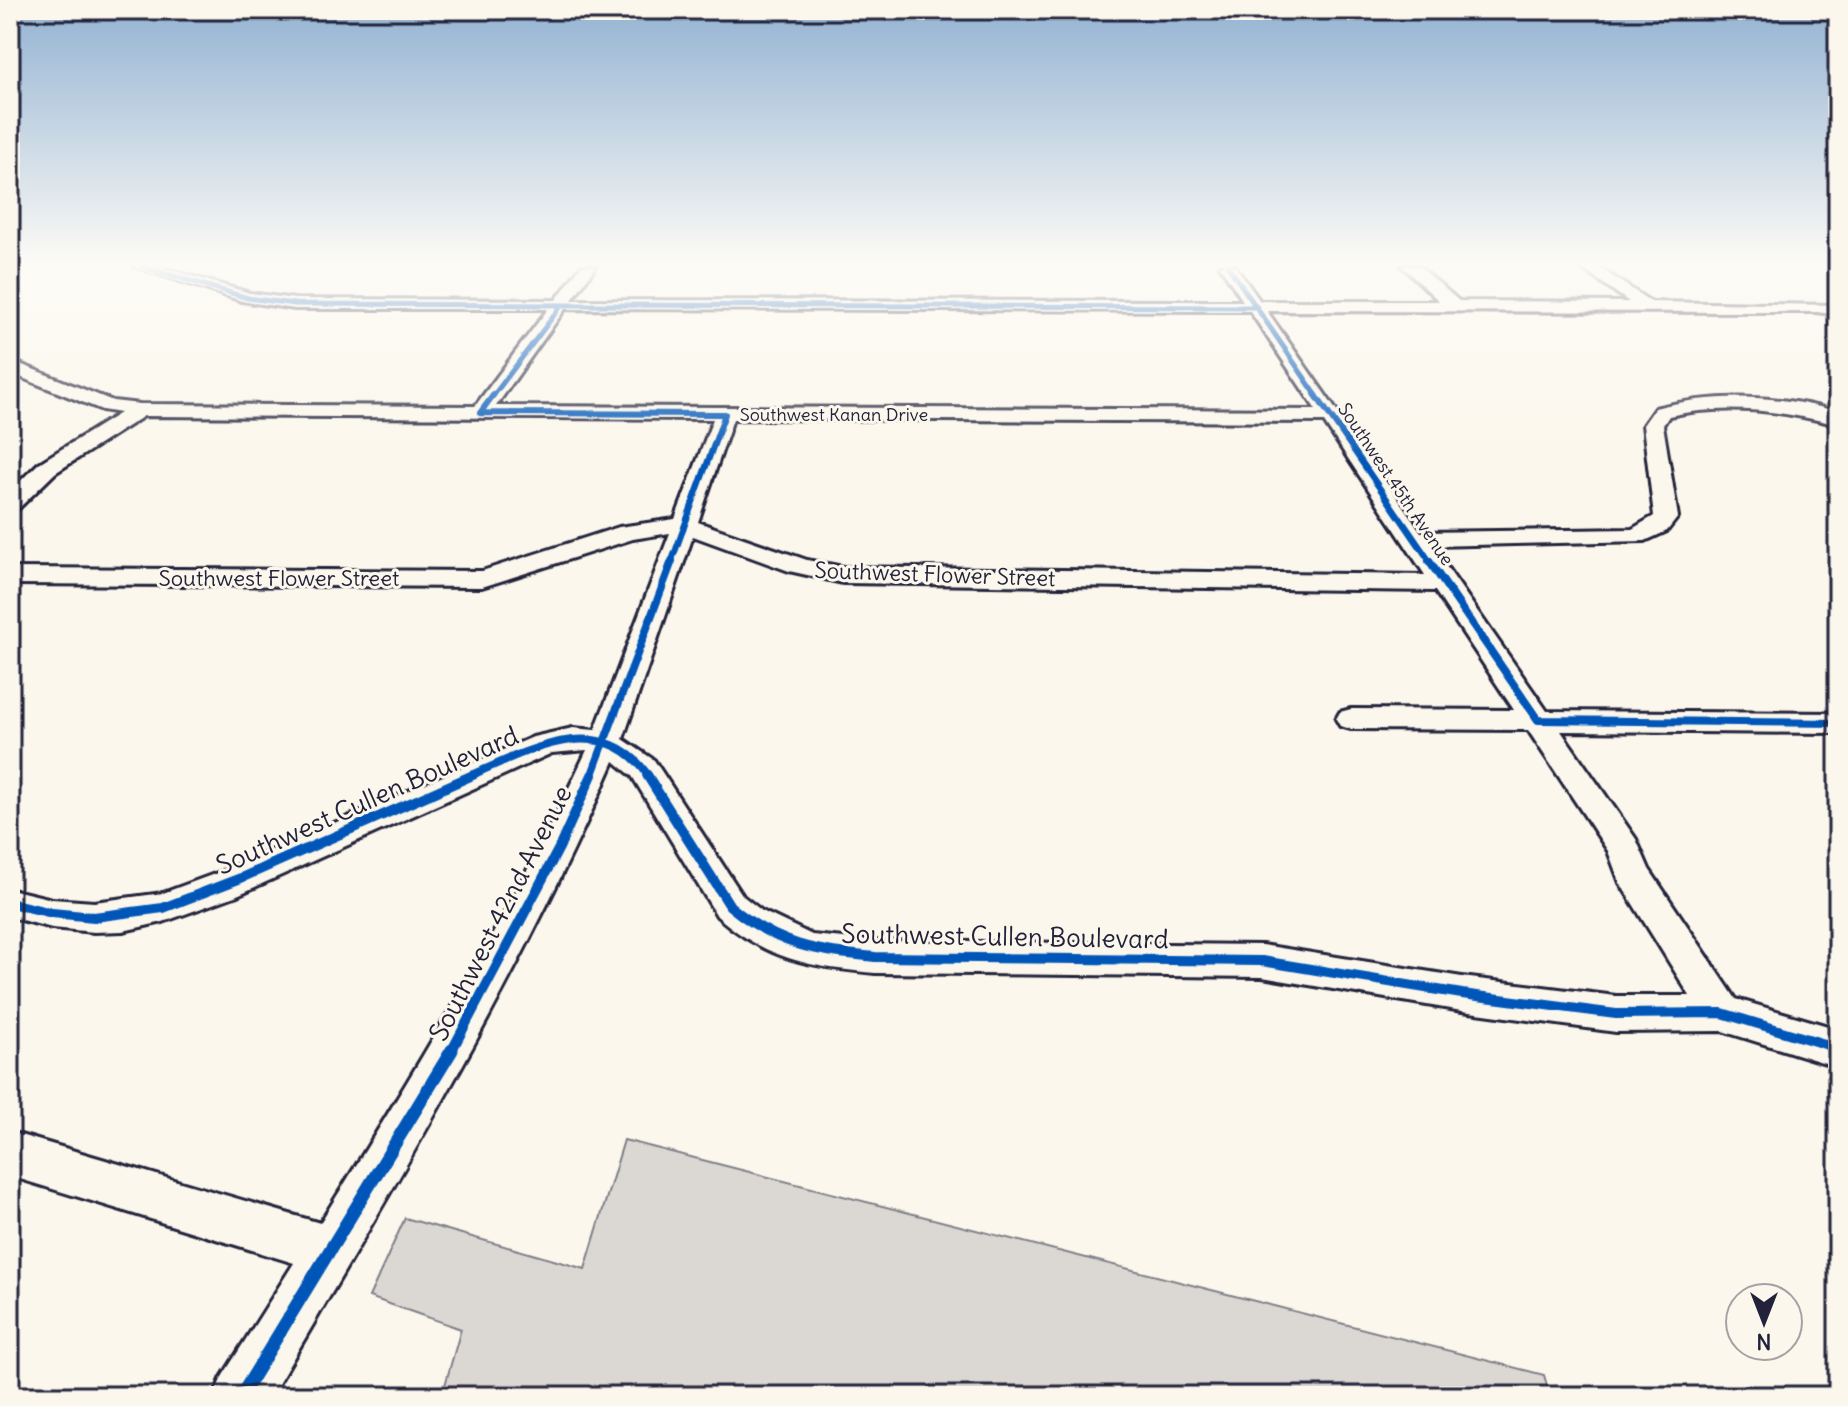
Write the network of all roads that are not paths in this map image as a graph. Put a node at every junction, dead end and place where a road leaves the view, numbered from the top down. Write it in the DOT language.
graph roads {
  1 [pos="542,332"];
  2 [pos="1274,332"];
  3 [pos="10,366"];
  4 [pos="140,410"];
  5 [pos="480,413"];
  6 [pos="725,414"];
  7 [pos="1331,416"];
  8 [pos="1838,419"];
  9 [pos="10,504"];
  10 [pos="682,527"];
  11 [pos="1414,539"];
  12 [pos="10,576"];
  13 [pos="1444,583"];
  14 [pos="1351,719"];
  15 [pos="1538,720"];
  16 [pos="1838,723"];
  17 [pos="606,743"];
  18 [pos="10,903"];
  19 [pos="1722,1013"];
  20 [pos="1838,1048"];
  21 [pos="10,1154"];
  22 [pos="330,1250"];
  23 [pos="241,1396"];
  1 -- 5 [label="street"];
  2 -- 7 [label="street, Southwest 45th Avenue"];
  3 -- 4 [label="street, Southwest Kanan Drive"];
  4 -- 5 [label="street, Southwest Kanan Drive"];
  4 -- 9 [label="street"];
  5 -- 6 [label="street, Southwest Kanan Drive"];
  6 -- 7 [label="street, Southwest Kanan Drive"];
  6 -- 10 [label="street, Southwest 42nd Avenue"];
  7 -- 11 [label="street, Southwest 45th Avenue"];
  8 -- 11 [label="street"];
  10 -- 12 [label="street, Southwest Flower Street"];
  10 -- 13 [label="street, Southwest Flower Street"];
  10 -- 17 [label="street, Southwest 42nd Avenue"];
  11 -- 13 [label="street, Southwest 45th Avenue"];
  13 -- 15 [label="street, Southwest 45th Avenue"];
  14 -- 15 [label="street"];
  15 -- 16 [label="street"];
  15 -- 19 [label="street, Southwest 45th Avenue"];
  17 -- 18 [label="street, Southwest Cullen Boulevard"];
  17 -- 19 [label="street, Southwest Cullen Boulevard"];
  17 -- 22 [label="street, Southwest 42nd Avenue"];
  19 -- 20 [label="street, Southwest Cullen Boulevard"];
  21 -- 22 [label="street"];
  22 -- 23 [label="street, Southwest 42nd Avenue"];
}
